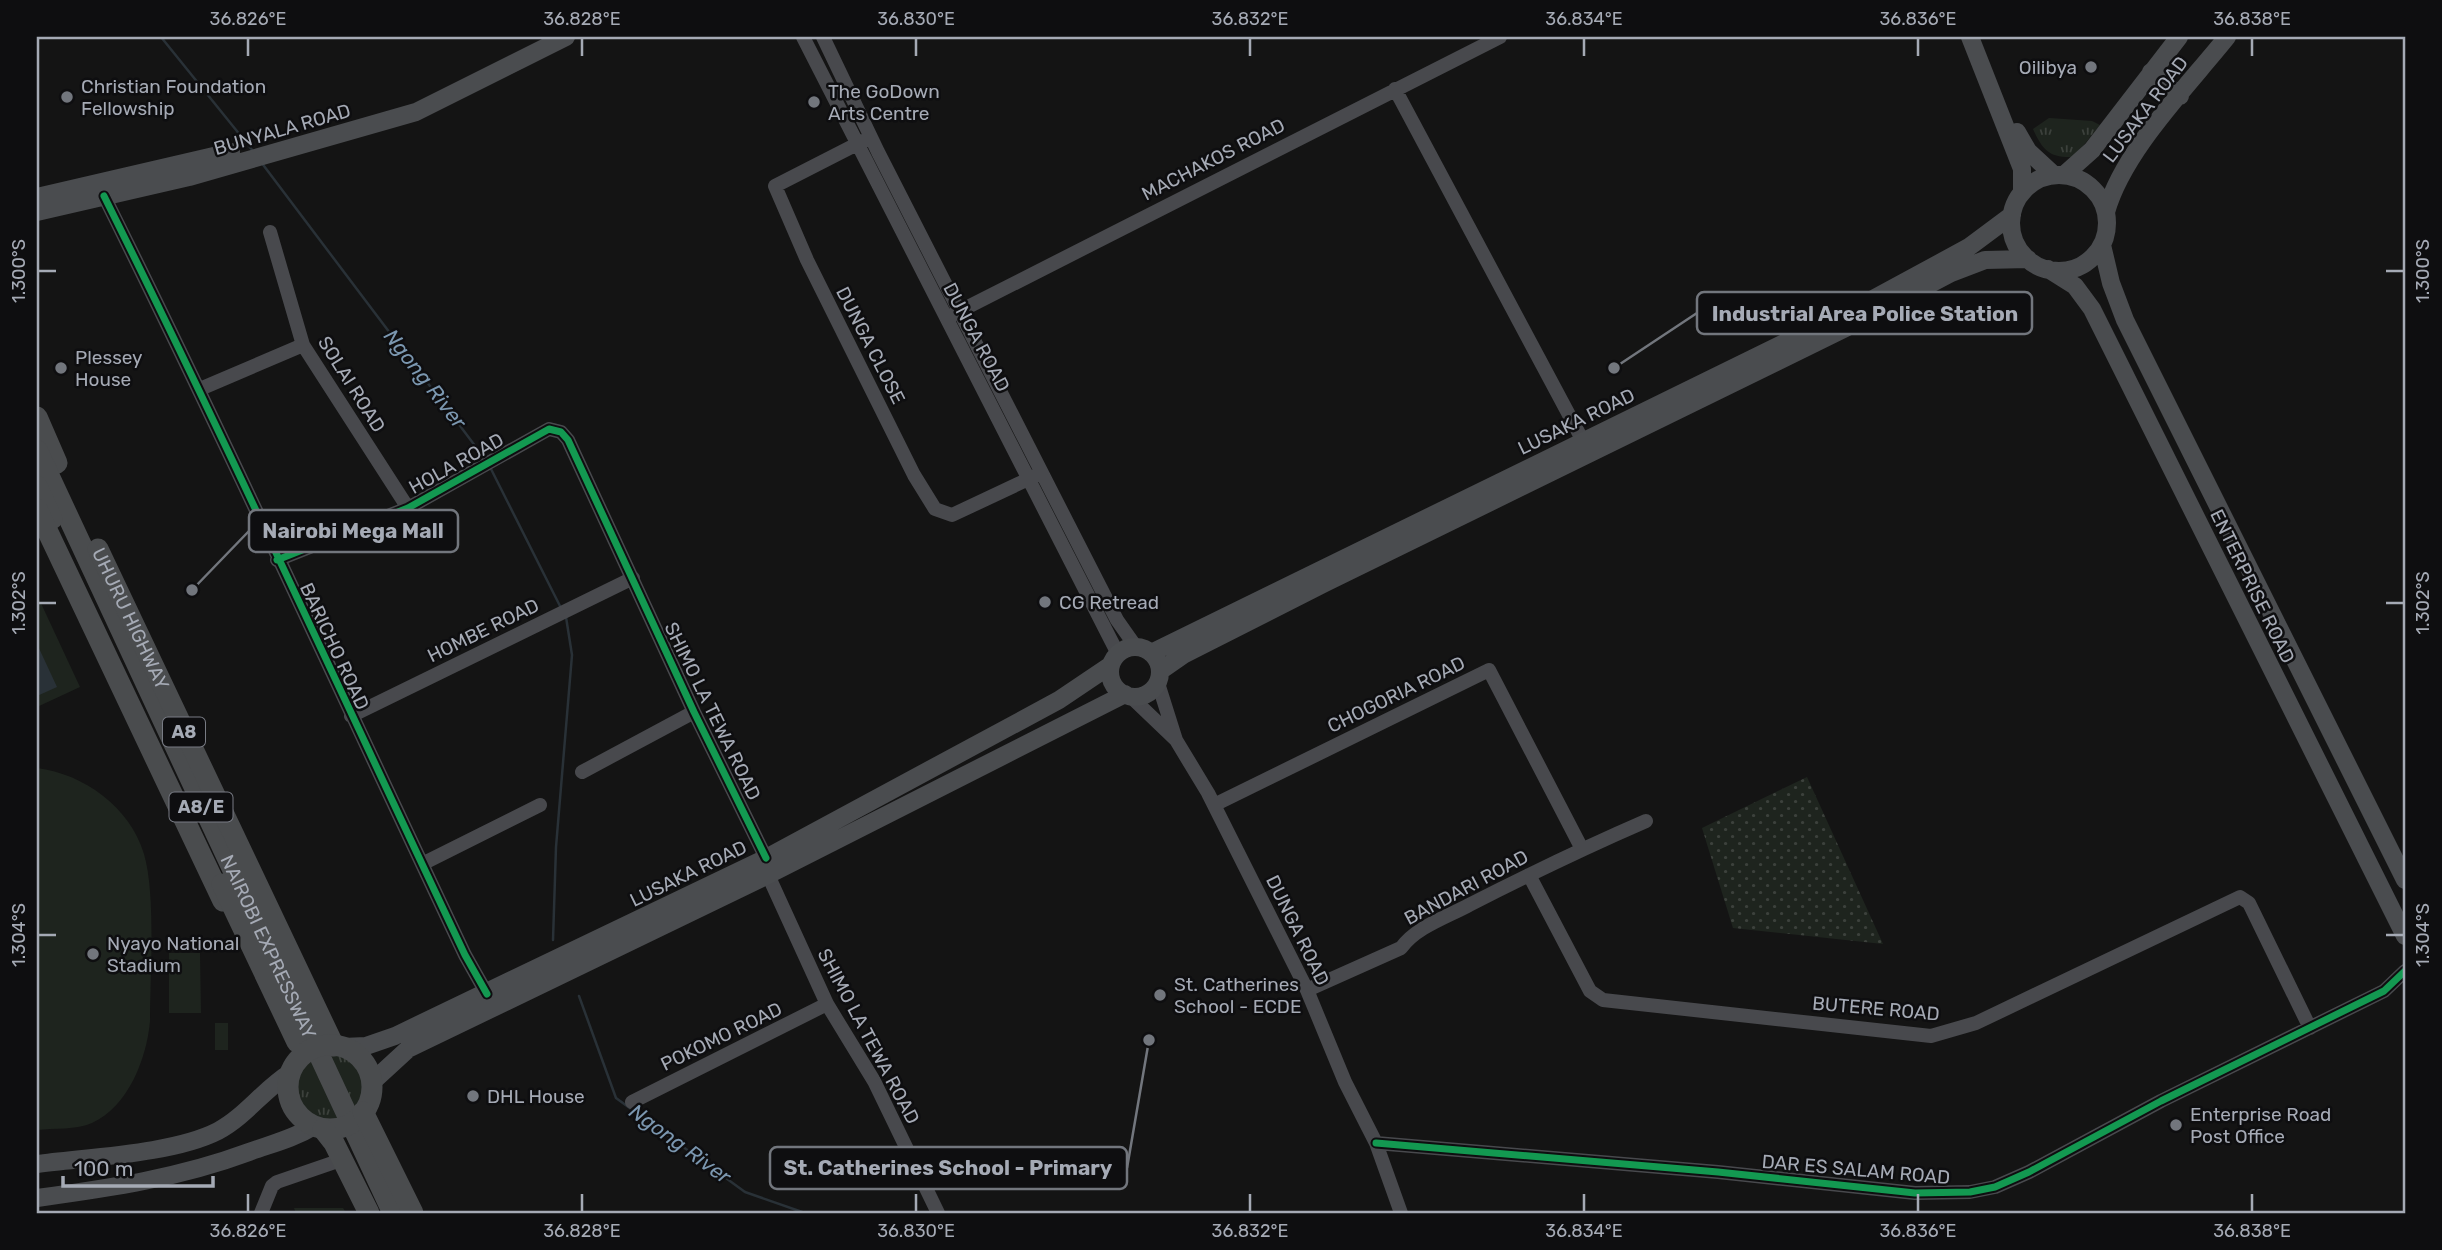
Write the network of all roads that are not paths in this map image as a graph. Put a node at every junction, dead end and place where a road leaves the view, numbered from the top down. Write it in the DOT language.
graph roads {
  1 [pos="544,37"];
  2 [pos="566,37"];
  3 [pos="803,37"];
  4 [pos="823,37"];
  5 [pos="1500,37"];
  6 [pos="1970,37"];
  7 [pos="2227,37"];
  8 [pos="2171,41"];
  9 [pos="2151,72"];
  10 [pos="1991,87"];
  11 [pos="1395,89"];
  12 [pos="2180,96"];
  13 [pos="870,137"];
  14 [pos="857,143"];
  15 [pos="2059,175"];
  16 [pos="2022,192"];
  17 [pos="37,197"];
  18 [pos="104,197"];
  19 [pos="37,212"];
  20 [pos="2106,212"];
  21 [pos="2012,215"];
  22 [pos="270,232"];
  23 [pos="2102,245"];
  24 [pos="2028,259"];
  25 [pos="2048,269"];
  26 [pos="958,312"];
  27 [pos="944,318"];
  28 [pos="303,345"];
  29 [pos="200,389"];
  30 [pos="37,417"];
  31 [pos="568,440"];
  32 [pos="1583,441"];
  33 [pos="37,450"];
  34 [pos="1036,475"];
  35 [pos="37,486"];
  36 [pos="408,508"];
  37 [pos="37,509"];
  38 [pos="277,561"];
  39 [pos="633,578"];
  40 [pos="1144,650"];
  41 [pos="1114,659"];
  42 [pos="1159,677"];
  43 [pos="1127,695"];
  44 [pos="694,712"];
  45 [pos="351,716"];
  46 [pos="1176,740"];
  47 [pos="582,772"];
  48 [pos="540,805"];
  49 [pos="1214,805"];
  50 [pos="1646,821"];
  51 [pos="1582,849"];
  52 [pos="422,863"];
  53 [pos="767,867"];
  54 [pos="1529,875"];
  55 [pos="2405,880"];
  56 [pos="2405,936"];
  57 [pos="2405,971"];
  58 [pos="2405,986"];
  59 [pos="1307,990"];
  60 [pos="2384,991"];
  61 [pos="487,994"];
  62 [pos="827,1004"];
  63 [pos="2310,1028"];
  64 [pos="338,1046"];
  65 [pos="293,1067"];
  66 [pos="372,1083"];
  67 [pos="632,1102"];
  68 [pos="363,1112"];
  69 [pos="318,1127"];
  70 [pos="1376,1143"];
  71 [pos="341,1160"];
  72 [pos="37,1164"];
  73 [pos="37,1198"];
  74 [pos="261,1213"];
  75 [pos="369,1213"];
  76 [pos="381,1213"];
  77 [pos="393,1213"];
  78 [pos="413,1213"];
  79 [pos="938,1213"];
  80 [pos="1401,1213"];
  1 -- 17 [label="main road, BUNYALA ROAD"];
  2 -- 18 [label="main road, BUNYALA ROAD"];
  3 -- 14 [label="street, DUNGA ROAD"];
  4 -- 13 [label="street, DUNGA ROAD"];
  5 -- 11 [label="street, MACHAKOS ROAD"];
  6 -- 10 [label="main road"];
  7 -- 12 [label="main road, LUSAKA ROAD"];
  8 -- 9 [label="main road, LUSAKA ROAD"];
  9 -- 12 [label="main road"];
  9 -- 15 [label="main road, LUSAKA ROAD"];
  10 -- 15 [label="main road"];
  10 -- 16 [label="main road"];
  11 -- 26 [label="street, MACHAKOS ROAD"];
  11 -- 32 [label="street"];
  12 -- 20 [label="main road, LUSAKA ROAD"];
  13 -- 14 [label="street, DUNGA CLOSE"];
  13 -- 26 [label="street, DUNGA ROAD"];
  14 -- 27 [label="street, DUNGA ROAD"];
  14 -- 34 [label="street, DUNGA CLOSE"];
  15 -- 16 [label="main road"];
  15 -- 20 [label="main road"];
  16 -- 21 [label="main road"];
  18 -- 19 [label="main road, BUNYALA ROAD"];
  18 -- 29 [label="street, BARICHO ROAD"];
  20 -- 23 [label="main road"];
  21 -- 24 [label="main road"];
  21 -- 32 [label="main road, LUSAKA ROAD"];
  22 -- 28 [label="street, SOLAI ROAD"];
  23 -- 25 [label="main road"];
  23 -- 55 [label="main road, ENTERPRISE ROAD"];
  24 -- 25 [label="main road"];
  24 -- 42 [label="main road, LUSAKA ROAD"];
  25 -- 56 [label="main road, ENTERPRISE ROAD"];
  26 -- 27 [label="street, MACHAKOS ROAD"];
  26 -- 34 [label="street, DUNGA ROAD"];
  27 -- 34 [label="street, DUNGA ROAD"];
  28 -- 29 [label="street"];
  28 -- 36 [label="street, SOLAI ROAD"];
  29 -- 38 [label="street, BARICHO ROAD"];
  30 -- 64 [label="highway, UHURU HIGHWAY / A8"];
  31 -- 36 [label="street, HOLA ROAD"];
  31 -- 39 [label="street, SHIMO LA TEWA ROAD"];
  32 -- 40 [label="main road, LUSAKA ROAD"];
  33 -- 77 [label="highway, NAIROBI EXPRESSWAY / A8/E"];
  34 -- 40 [label="street, DUNGA ROAD"];
  34 -- 41 [label="street, DUNGA ROAD"];
  35 -- 76 [label="highway, NAIROBI EXPRESSWAY / A8/E"];
  36 -- 38 [label="street, HOLA ROAD"];
  37 -- 65 [label="highway, UHURU HIGHWAY / A8"];
  38 -- 45 [label="street, BARICHO ROAD"];
  39 -- 44 [label="street, SHIMO LA TEWA ROAD"];
  39 -- 45 [label="street, HOMBE ROAD"];
  40 -- 41 [label="main road"];
  40 -- 42 [label="main road"];
  41 -- 43 [label="main road"];
  41 -- 53 [label="main road, LUSAKA ROAD"];
  42 -- 43 [label="main road"];
  42 -- 46 [label="street, DUNGA ROAD"];
  43 -- 46 [label="street, DUNGA ROAD"];
  43 -- 53 [label="main road, LUSAKA ROAD"];
  44 -- 47 [label="street"];
  44 -- 53 [label="street, SHIMO LA TEWA ROAD"];
  45 -- 52 [label="street, BARICHO ROAD"];
  46 -- 49 [label="street, DUNGA ROAD"];
  48 -- 52 [label="street"];
  49 -- 51 [label="street, CHOGORIA ROAD"];
  49 -- 59 [label="street, DUNGA ROAD"];
  50 -- 51 [label="street, BANDARI ROAD"];
  51 -- 54 [label="street, BANDARI ROAD"];
  52 -- 61 [label="street, BARICHO ROAD"];
  53 -- 61 [label="main road, LUSAKA ROAD"];
  53 -- 62 [label="street, SHIMO LA TEWA ROAD"];
  53 -- 66 [label="main road, LUSAKA ROAD"];
  54 -- 59 [label="street, BANDARI ROAD"];
  54 -- 63 [label="street, BUTERE ROAD"];
  57 -- 60 [label="street, DAR ES SALAM ROAD"];
  58 -- 60 [label="street"];
  59 -- 70 [label="street, DUNGA ROAD"];
  60 -- 63 [label="street, DAR ES SALAM ROAD"];
  61 -- 64 [label="main road, LUSAKA ROAD"];
  62 -- 67 [label="street, POKOMO ROAD"];
  62 -- 79 [label="street, SHIMO LA TEWA ROAD"];
  63 -- 70 [label="street, DAR ES SALAM ROAD"];
  64 -- 65 [label="highway"];
  64 -- 66 [label="highway, A8"];
  65 -- 69 [label="highway, A8"];
  65 -- 72 [label="main road"];
  66 -- 68 [label="highway"];
  68 -- 69 [label="highway"];
  68 -- 78 [label="highway"];
  69 -- 71 [label="highway, A8"];
  69 -- 73 [label="main road"];
  70 -- 80 [label="street, DUNGA ROAD"];
  71 -- 74 [label="street"];
  71 -- 75 [label="highway, A8"];
}
